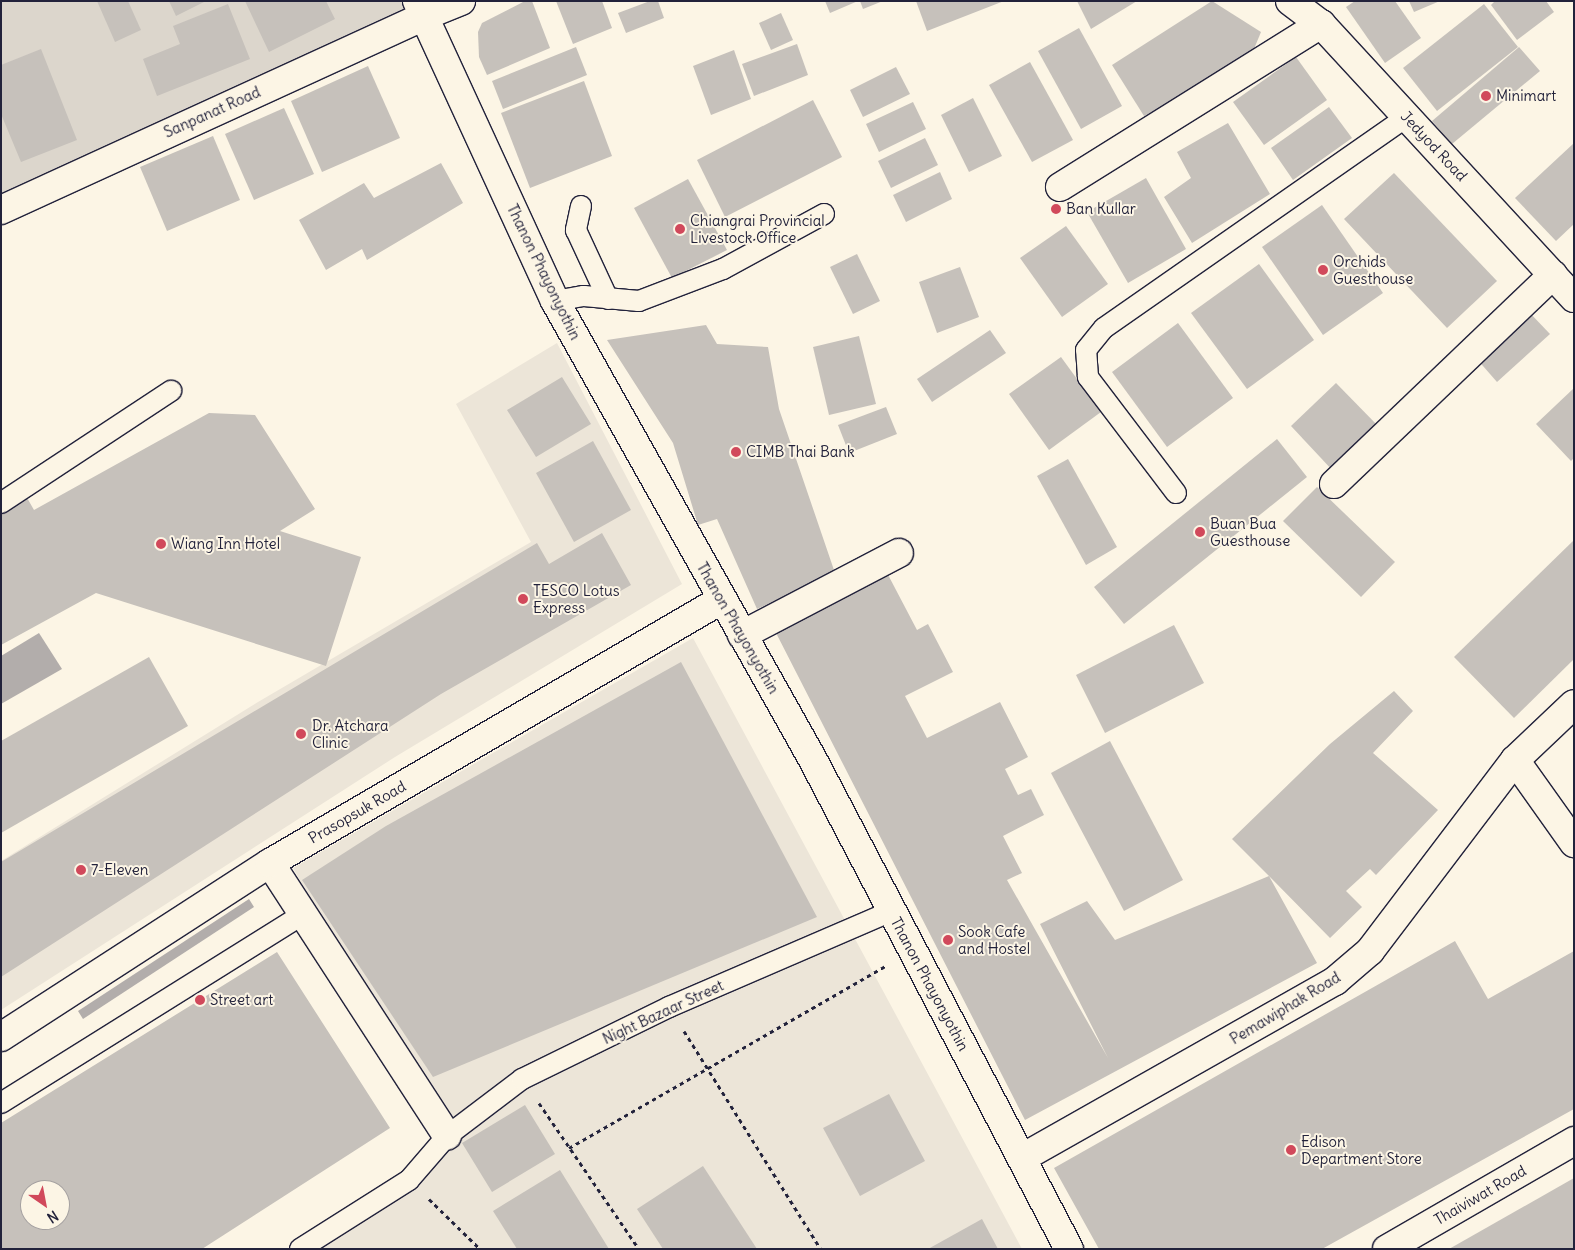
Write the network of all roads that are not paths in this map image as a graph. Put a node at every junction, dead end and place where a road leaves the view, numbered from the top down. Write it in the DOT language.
graph roads {
  1 [pos="460,1"];
  2 [pos="1290,1"];
  3 [pos="421,9"];
  4 [pos="1321,24"];
  5 [pos="1407,117"];
  6 [pos="1060,187"];
  7 [pos="581,206"];
  8 [pos="1,210"];
  9 [pos="824,214"];
  10 [pos="1553,275"];
  11 [pos="1574,298"];
  12 [pos="608,299"];
  13 [pos="555,301"];
  14 [pos="171,391"];
  15 [pos="1334,484"];
  16 [pos="1176,493"];
  17 [pos="1,503"];
  18 [pos="899,553"];
  19 [pos="721,600"];
  20 [pos="742,635"];
  21 [pos="1574,704"];
  22 [pos="1515,760"];
  23 [pos="1574,843"];
  24 [pos="270,863"];
  25 [pos="892,911"];
  26 [pos="303,914"];
  27 [pos="1,1037"];
  28 [pos="1,1103"];
  29 [pos="447,1136"];
  30 [pos="1574,1141"];
  31 [pos="1022,1158"];
  32 [pos="300,1249"];
  33 [pos="1069,1249"];
  34 [pos="1387,1249"];
  1 -- 3 [label="street, Sanpanat Road"];
  2 -- 4 [label="street, Jedyod Road"];
  3 -- 8 [label="street, Sanpanat Road"];
  3 -- 13 [label="street, Thanon Phayonyothin"];
  4 -- 5 [label="street, Jedyod Road"];
  4 -- 6 [label="street"];
  5 -- 10 [label="street, Jedyod Road"];
  5 -- 16 [label="lane"];
  7 -- 12 [label="lane"];
  9 -- 12 [label="lane"];
  10 -- 11 [label="street, Jedyod Road"];
  10 -- 15 [label="street"];
  12 -- 13 [label="lane"];
  13 -- 19 [label="street, Thanon Phayonyothin"];
  14 -- 17 [label="lane"];
  18 -- 20 [label="street"];
  19 -- 20 [label="street, Thanon Phayonyothin"];
  19 -- 24 [label="street, Prasopsuk Road"];
  20 -- 25 [label="street, Thanon Phayonyothin"];
  21 -- 22 [label="street, Pemawiphak Road"];
  22 -- 23 [label="street"];
  22 -- 31 [label="street, Pemawiphak Road"];
  24 -- 26 [label="street"];
  24 -- 27 [label="street, Prasopsuk Road"];
  25 -- 29 [label="lane, Night Bazaar Street"];
  25 -- 31 [label="street, Thanon Phayonyothin"];
  26 -- 28 [label="lane"];
  26 -- 29 [label="street"];
  29 -- 32 [label="lane, Night Bazaar Street"];
  30 -- 34 [label="street, Thaiviwat Road"];
  31 -- 33 [label="street, Thanon Phayonyothin"];
}
